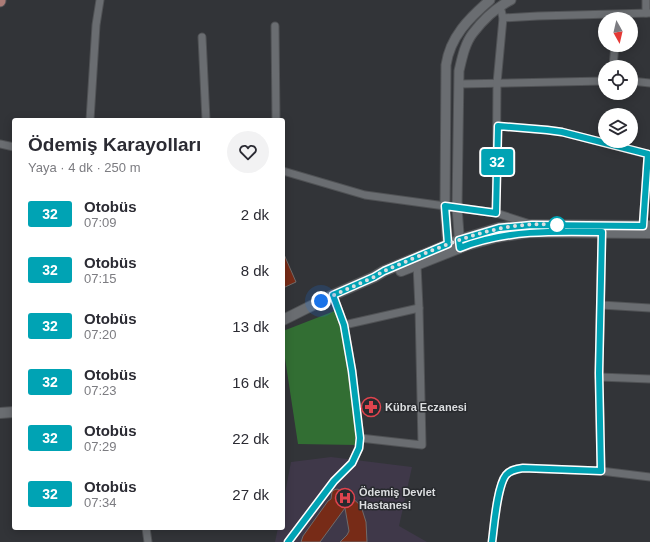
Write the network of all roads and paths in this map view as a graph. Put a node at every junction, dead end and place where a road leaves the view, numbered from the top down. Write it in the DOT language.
graph roads {
  1 [pos="100,0"];
  2 [pos="490,0"];
  3 [pos="511,0"];
  4 [pos="646,0"];
  5 [pos="500,6"];
  6 [pos="648,13"];
  7 [pos="638,14"];
  8 [pos="598,16"];
  9 [pos="503,18"];
  10 [pos="275,26"];
  11 [pos="202,36"];
  12 [pos="598,81"];
  13 [pos="638,82"];
  14 [pos="497,83"];
  15 [pos="459,84"];
  16 [pos="650,84"];
  17 [pos="90,118"];
  18 [pos="206,118"];
  19 [pos="276,118"];
  20 [pos="498,126"];
  21 [pos="0,144"];
  22 [pos="12,147"];
  23 [pos="649,155"];
  24 [pos="285,172"];
  25 [pos="445,206"];
  26 [pos="457,208"];
  27 [pos="496,213"];
  28 [pos="532,225"];
  29 [pos="648,228"];
  30 [pos="602,232"];
  31 [pos="460,244"];
  32 [pos="448,248"];
  33 [pos="417,265"];
  34 [pos="374,277"];
  35 [pos="333,295"];
  36 [pos="601,306"];
  37 [pos="419,308"];
  38 [pos="650,308"];
  39 [pos="285,319"];
  40 [pos="344,325"];
  41 [pos="599,377"];
  42 [pos="650,378"];
  43 [pos="12,412"];
  44 [pos="0,413"];
  45 [pos="360,438"];
  46 [pos="601,471"];
  47 [pos="650,477"];
  48 [pos="146,530"];
  49 [pos="148,542"];
  50 [pos="288,542"];
  51 [pos="492,542"];
  1 -- 17 [label="street"];
  2 -- 25 [label="street"];
  3 -- 5 [label="street"];
  4 -- 6 [label="street"];
  5 -- 9 [label="street"];
  5 -- 15 [label="street"];
  6 -- 7 [label="street"];
  8 -- 9 [label="street"];
  9 -- 14 [label="street"];
  10 -- 19 [label="street"];
  11 -- 18 [label="street"];
  12 -- 14 [label="street"];
  13 -- 16 [label="street"];
  14 -- 15 [label="street"];
  14 -- 20 [label="street"];
  15 -- 26 [label="street"];
  20 -- 23 [label="street"];
  20 -- 27 [label="street"];
  21 -- 22 [label="street"];
  23 -- 29 [label="street"];
  24 -- 25 [label="street"];
  25 -- 26 [label="street"];
  25 -- 32 [label="street"];
  26 -- 27 [label="street"];
  26 -- 31 [label="street"];
  27 -- 28 [label="street"];
  28 -- 29 [label="main road"];
  28 -- 31 [label="main road"];
  29 -- 30 [label="main road"];
  30 -- 31 [label="main road"];
  30 -- 36 [label="street"];
  31 -- 32 [label="main road"];
  32 -- 33 [label="main road"];
  32 -- 34 [label="main road"];
  33 -- 34 [label="main road"];
  33 -- 37 [label="street"];
  34 -- 35 [label="main road"];
  35 -- 39 [label="main road"];
  35 -- 40 [label="street"];
  36 -- 38 [label="street"];
  36 -- 41 [label="street"];
  37 -- 40 [label="street"];
  37 -- 45 [label="street"];
  40 -- 45 [label="street"];
  41 -- 42 [label="street"];
  41 -- 46 [label="street"];
  43 -- 44 [label="main road"];
  45 -- 50 [label="street"];
  46 -- 47 [label="street"];
  46 -- 51 [label="street"];
  48 -- 49 [label="street"];
}
